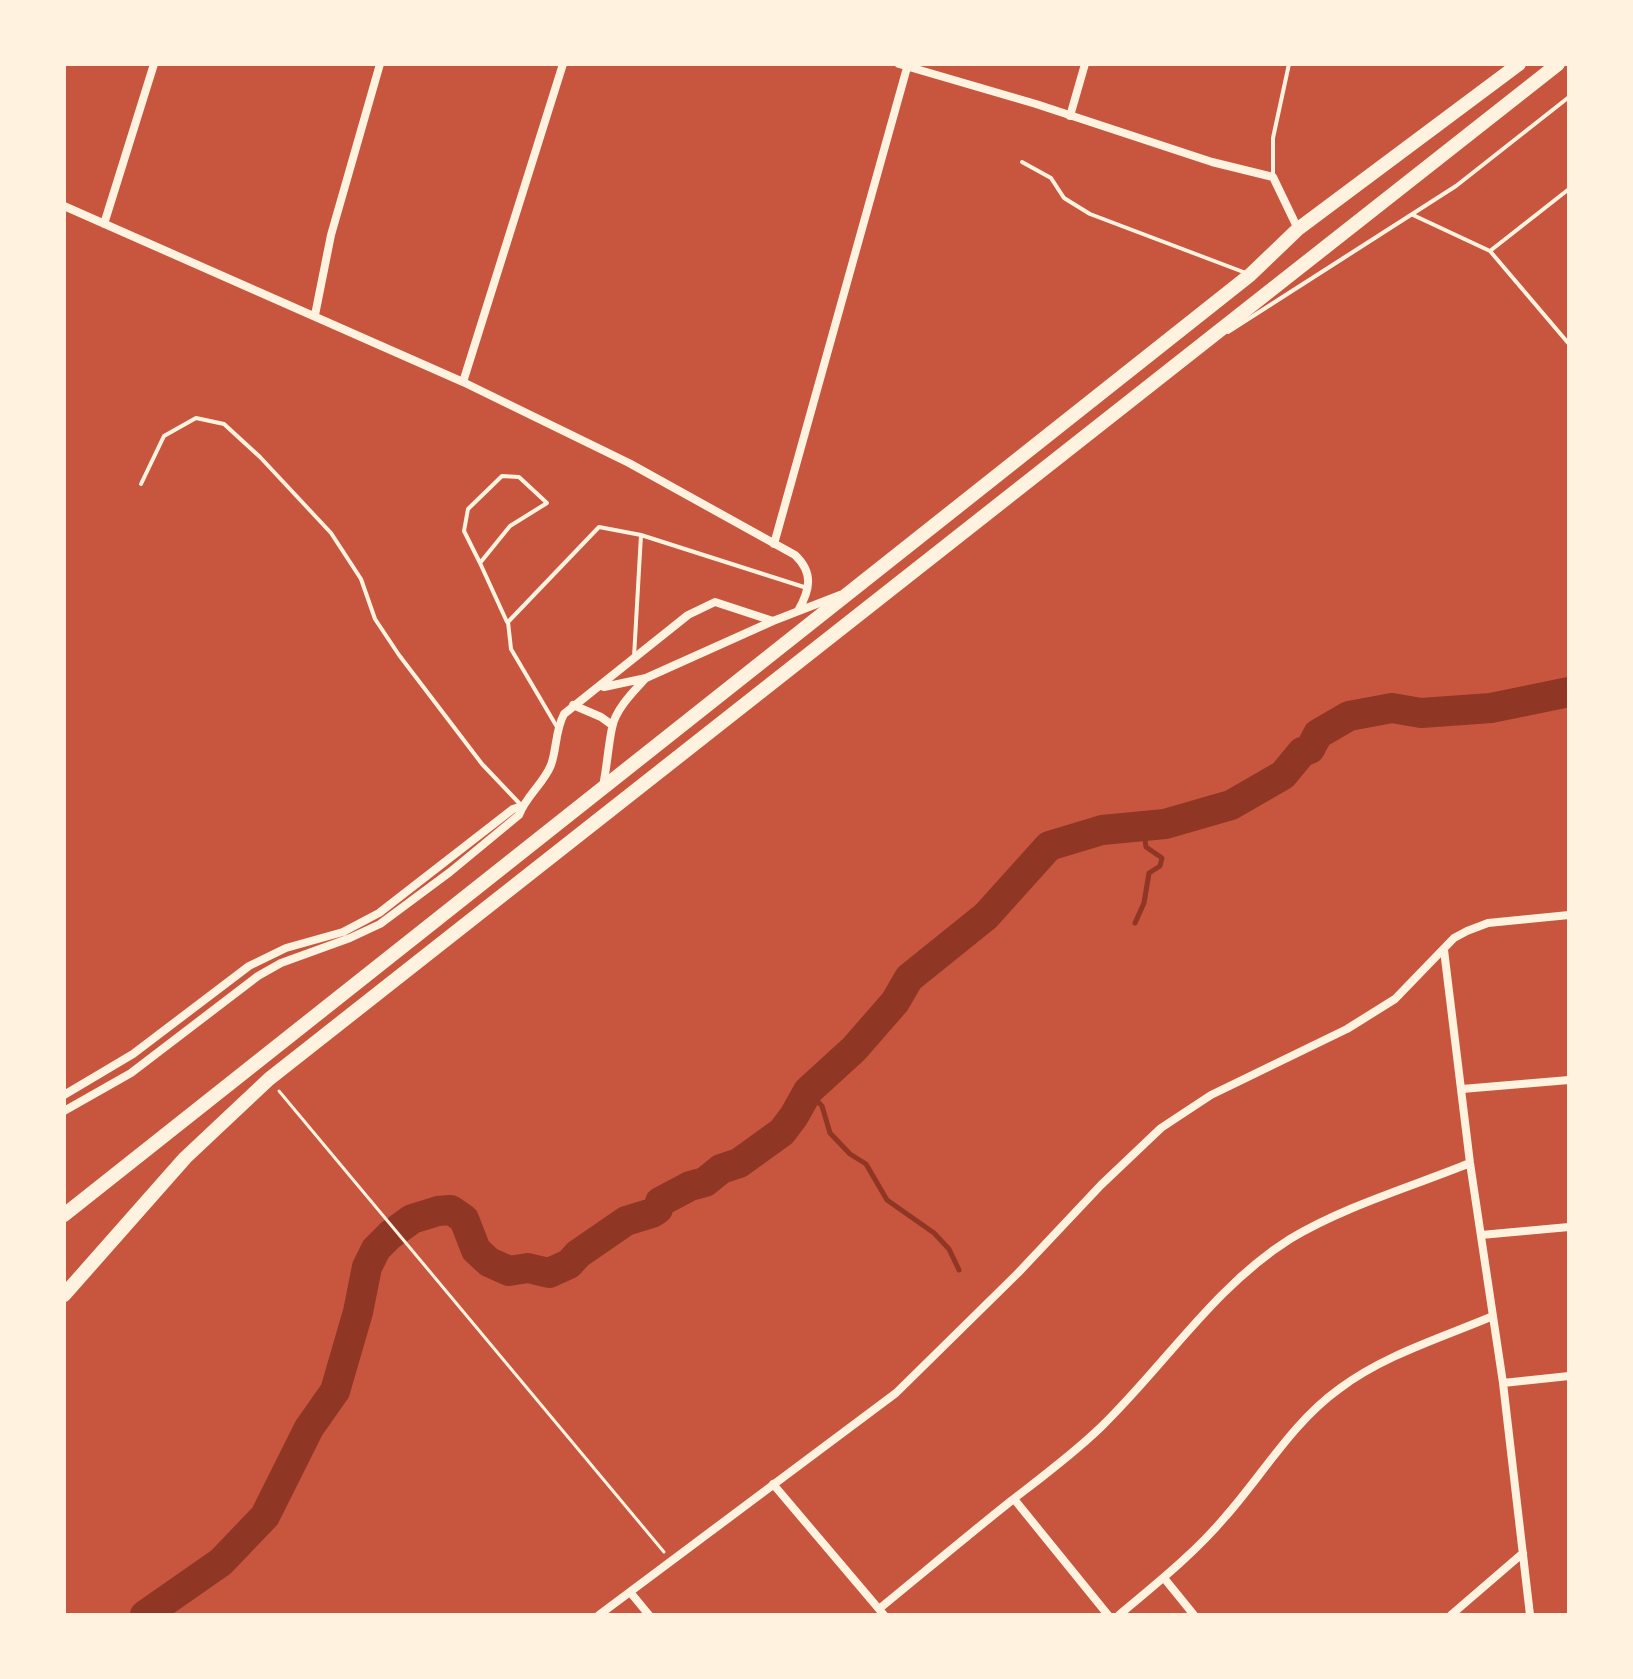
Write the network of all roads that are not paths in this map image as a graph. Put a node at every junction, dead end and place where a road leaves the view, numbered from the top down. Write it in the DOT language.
graph roads {
  1 [pos="154,64"];
  2 [pos="380,64"];
  3 [pos="563,64"];
  4 [pos="1085,64"];
  5 [pos="1289,64"];
  6 [pos="1519,64"];
  7 [pos="1558,64"];
  8 [pos="905,65"];
  9 [pos="1569,97"];
  10 [pos="1070,116"];
  11 [pos="1022,162"];
  12 [pos="1273,177"];
  13 [pos="1569,189"];
  14 [pos="64,206"];
  15 [pos="1413,215"];
  16 [pos="104,224"];
  17 [pos="1298,229"];
  18 [pos="1490,251"];
  19 [pos="1250,275"];
  20 [pos="315,315"];
  21 [pos="1569,344"];
  22 [pos="1185,359"];
  23 [pos="463,382"];
  24 [pos="141,484"];
  25 [pos="641,535"];
  26 [pos="774,544"];
  27 [pos="480,563"];
  28 [pos="809,588"];
  29 [pos="848,592"];
  30 [pos="798,611"];
  31 [pos="773,621"];
  32 [pos="508,622"];
  33 [pos="634,658"];
  34 [pos="646,678"];
  35 [pos="599,688"];
  36 [pos="573,705"];
  37 [pos="612,725"];
  38 [pos="557,727"];
  39 [pos="602,787"];
  40 [pos="522,806"];
  41 [pos="1569,915"];
  42 [pos="1444,950"];
  43 [pos="1569,1080"];
  44 [pos="1462,1089"];
  45 [pos="64,1095"];
  46 [pos="64,1111"];
  47 [pos="1470,1163"];
  48 [pos="64,1215"];
  49 [pos="1569,1227"];
  50 [pos="1481,1235"];
  51 [pos="64,1295"];
  52 [pos="1493,1316"];
  53 [pos="1569,1376"];
  54 [pos="1503,1383"];
  55 [pos="773,1484"];
  56 [pos="1014,1499"];
  57 [pos="1523,1553"];
  58 [pos="1164,1578"];
  59 [pos="630,1592"];
  60 [pos="882,1612"];
  61 [pos="599,1615"];
  62 [pos="649,1615"];
  63 [pos="1108,1615"];
  64 [pos="1119,1615"];
  65 [pos="1194,1615"];
  66 [pos="1451,1615"];
  67 [pos="1530,1615"];
  1 -- 16 [label="street"];
  2 -- 20 [label="street"];
  3 -- 23 [label="street"];
  4 -- 10 [label="street"];
  5 -- 12 [label="lane"];
  6 -- 17 [label="highway"];
  7 -- 22 [label="highway"];
  8 -- 10 [label="street"];
  8 -- 26 [label="street"];
  9 -- 15 [label="lane"];
  10 -- 12 [label="street"];
  11 -- 19 [label="lane"];
  12 -- 17 [label="street"];
  13 -- 18 [label="lane"];
  14 -- 16 [label="street"];
  15 -- 18 [label="lane"];
  15 -- 22 [label="lane"];
  16 -- 20 [label="street"];
  17 -- 19 [label="highway"];
  18 -- 21 [label="lane"];
  19 -- 29 [label="highway"];
  20 -- 23 [label="street"];
  22 -- 51 [label="highway"];
  23 -- 26 [label="street"];
  24 -- 40 [label="lane"];
  25 -- 28 [label="lane"];
  25 -- 32 [label="lane"];
  25 -- 33 [label="lane"];
  26 -- 28 [label="street"];
  27 -- 27 [label="lane"];
  27 -- 32 [label="lane"];
  28 -- 30 [label="street"];
  29 -- 30 [label="street"];
  29 -- 39 [label="highway"];
  30 -- 31 [label="street"];
  31 -- 33 [label="street"];
  31 -- 34 [label="street"];
  32 -- 38 [label="lane"];
  33 -- 35 [label="street"];
  34 -- 35 [label="street"];
  34 -- 37 [label="street"];
  35 -- 36 [label="street"];
  36 -- 37 [label="street"];
  36 -- 38 [label="street"];
  37 -- 39 [label="street"];
  38 -- 40 [label="street"];
  39 -- 48 [label="highway"];
  40 -- 45 [label="street"];
  40 -- 46 [label="street"];
  41 -- 42 [label="street"];
  42 -- 44 [label="street"];
  42 -- 55 [label="street"];
  43 -- 44 [label="street"];
  44 -- 47 [label="street"];
  47 -- 50 [label="street"];
  47 -- 56 [label="street"];
  49 -- 50 [label="street"];
  50 -- 52 [label="street"];
  52 -- 54 [label="street"];
  52 -- 58 [label="street"];
  53 -- 54 [label="street"];
  54 -- 57 [label="street"];
  55 -- 59 [label="street"];
  55 -- 60 [label="street"];
  56 -- 60 [label="street"];
  56 -- 63 [label="street"];
  57 -- 66 [label="street"];
  57 -- 67 [label="street"];
  58 -- 64 [label="street"];
  58 -- 65 [label="street"];
  59 -- 61 [label="street"];
  59 -- 62 [label="street"];
}
